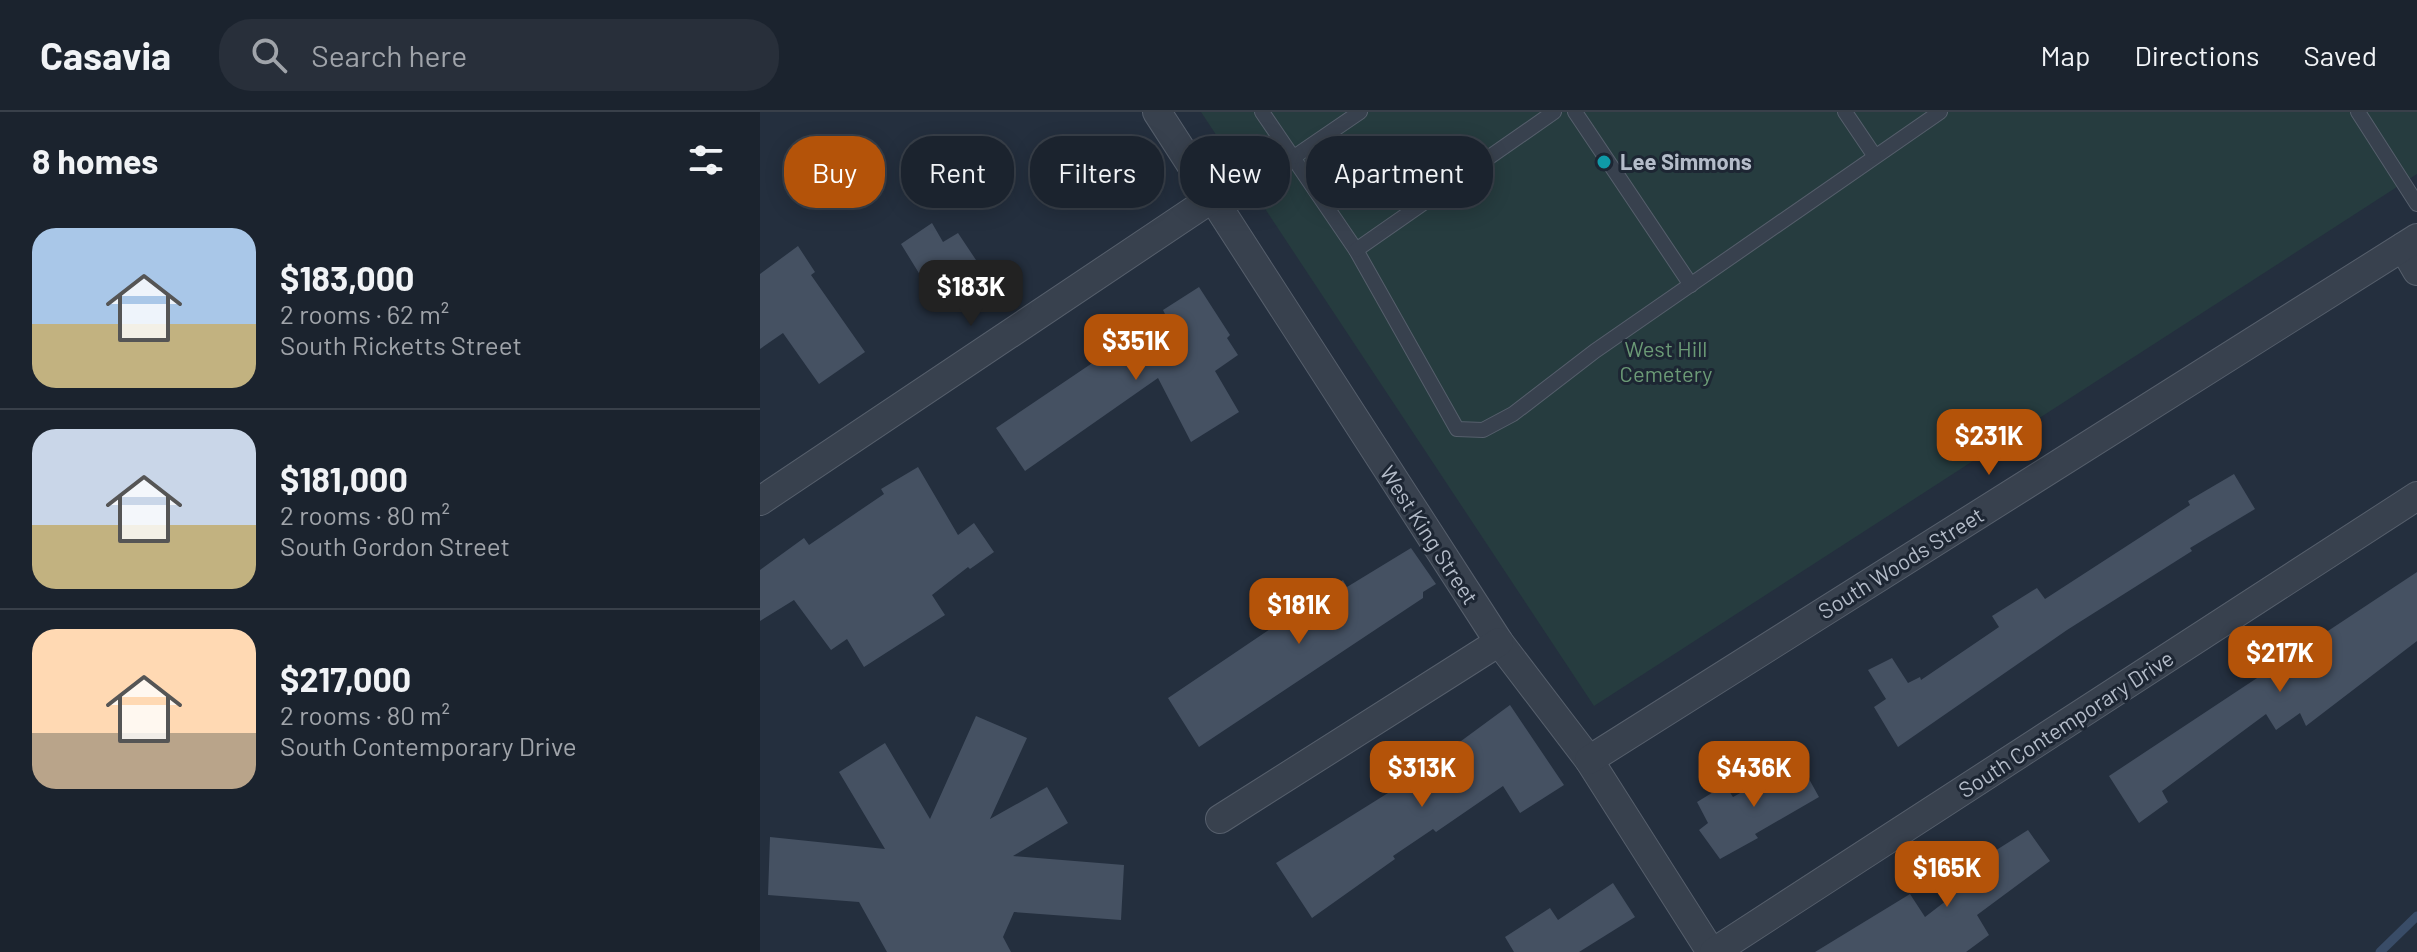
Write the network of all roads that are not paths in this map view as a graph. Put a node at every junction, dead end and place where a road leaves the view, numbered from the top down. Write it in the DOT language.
graph roads {
  1 [pos="1157,112"];
  2 [pos="1262,112"];
  3 [pos="1360,112"];
  4 [pos="1554,112"];
  5 [pos="1575,112"];
  6 [pos="1845,112"];
  7 [pos="1940,112"];
  8 [pos="2358,112"];
  9 [pos="1180,149"];
  10 [pos="1874,155"];
  11 [pos="1294,157"];
  12 [pos="2417,204"];
  13 [pos="1198,208"];
  14 [pos="1217,208"];
  15 [pos="1356,250"];
  16 [pos="2412,252"];
  17 [pos="1691,285"];
  18 [pos="2417,496"];
  19 [pos="760,501"];
  20 [pos="1499,642"];
  21 [pos="1589,760"];
  22 [pos="1220,819"];
  23 [pos="1713,952"];
  1 -- 9 [label="street, West King Street"];
  2 -- 11 [label="lane"];
  3 -- 11 [label="lane"];
  4 -- 15 [label="lane"];
  5 -- 17 [label="lane"];
  6 -- 10 [label="lane"];
  7 -- 10 [label="lane"];
  8 -- 12 [label="lane"];
  10 -- 17 [label="lane"];
  11 -- 15 [label="lane"];
  13 -- 19 [label="street"];
  14 -- 20 [label="street, West King Street"];
  15 -- 17 [label="lane"];
  16 -- 21 [label="street, South Woods Street"];
  18 -- 23 [label="street, South Contemporary Drive"];
  20 -- 21 [label="street, West King Street"];
  20 -- 22 [label="street"];
  21 -- 23 [label="street, West King Street"];
}
